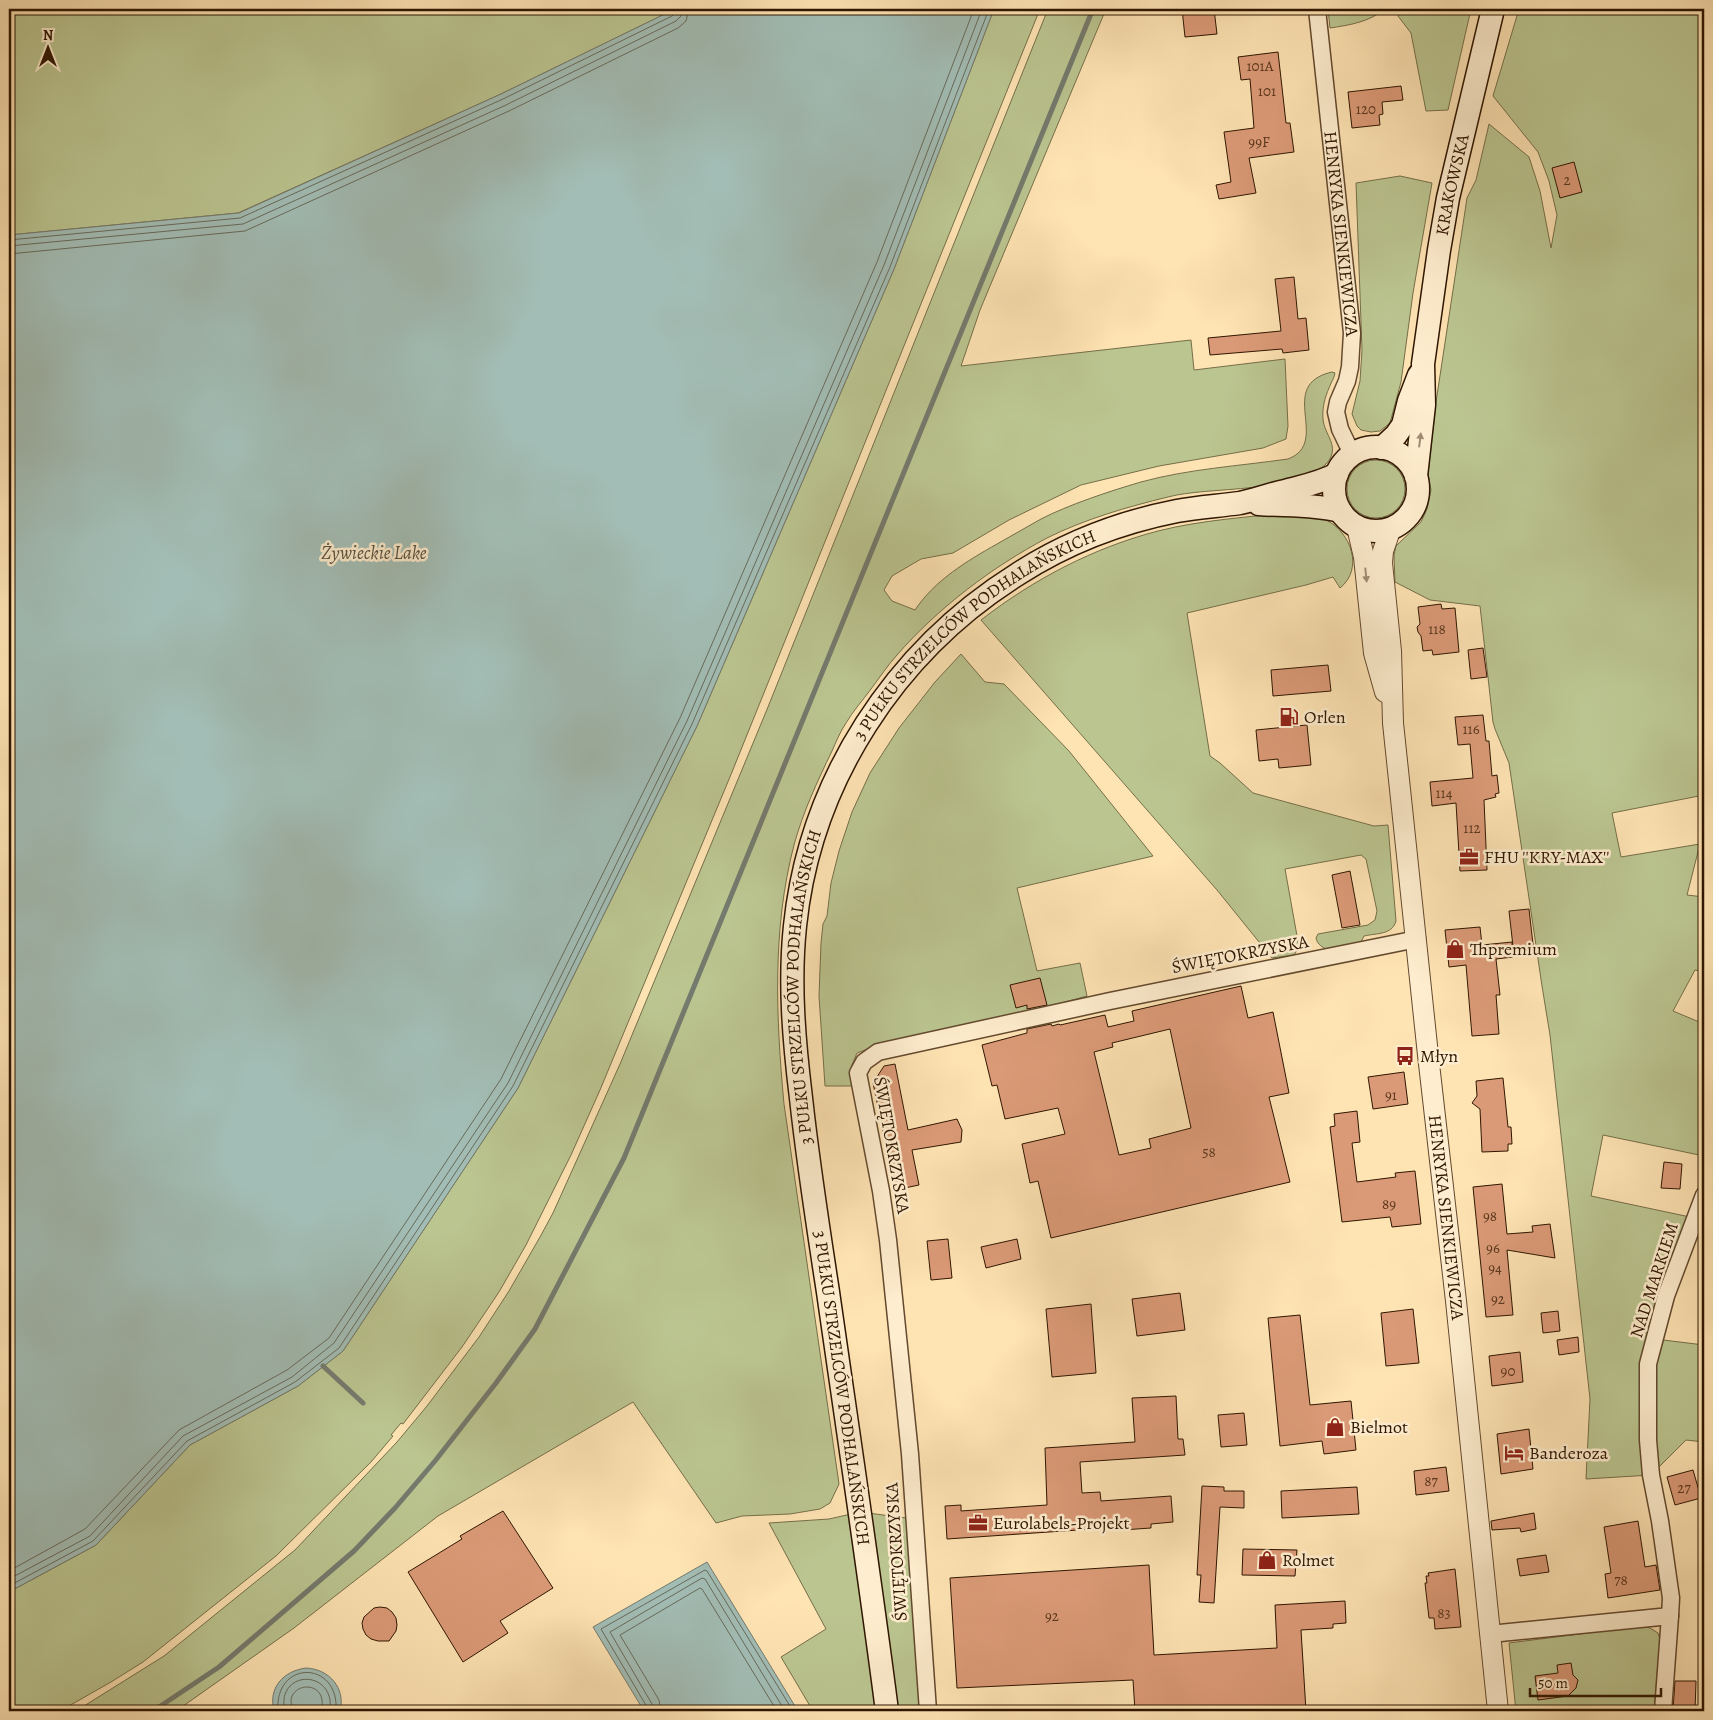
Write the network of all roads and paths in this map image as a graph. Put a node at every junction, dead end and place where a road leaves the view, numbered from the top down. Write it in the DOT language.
graph roads {
  1 [pos="1318,9"];
  2 [pos="1493,9"];
  3 [pos="1423,364"];
  4 [pos="1382,448"];
  5 [pos="1352,454"];
  6 [pos="1337,474"];
  7 [pos="1416,476"];
  8 [pos="1243,502"];
  9 [pos="1340,511"];
  10 [pos="1358,527"];
  11 [pos="1391,528"];
  12 [pos="1393,723"];
  13 [pos="1417,940"];
  14 [pos="1704,1196"];
  15 [pos="1670,1616"];
  16 [pos="1490,1634"];
  17 [pos="887,1711"];
  18 [pos="928,1711"];
  19 [pos="1498,1711"];
  20 [pos="1663,1711"];
  1 -- 5 [label="street, HENRYKA SIENKIEWICZA"];
  2 -- 3 [label="main road, KRAKOWSKA"];
  3 -- 4 [label="main road, KRAKOWSKA"];
  7 -- 3 [label="main road, KRAKOWSKA, one-way"];
  4 -- 5 [label="main road"];
  4 -- 7 [label="main road"];
  5 -- 6 [label="main road"];
  6 -- 8 [label="main road"];
  6 -- 9 [label="main road"];
  7 -- 11 [label="main road"];
  8 -- 9 [label="main road"];
  8 -- 17 [label="main road, 3 PUŁKU STRZELCÓW PODHALAŃSKICH"];
  9 -- 10 [label="main road"];
  10 -- 11 [label="main road"];
  10 -- 12 [label="street, HENRYKA SIENKIEWICZA, one-way"];
  11 -- 12 [label="street, HENRYKA SIENKIEWICZA"];
  12 -- 13 [label="street, HENRYKA SIENKIEWICZA"];
  13 -- 16 [label="street, HENRYKA SIENKIEWICZA"];
  13 -- 18 [label="street, ŚWIĘTOKRZYSKA"];
  14 -- 15 [label="street, NAD MARKIEM"];
  15 -- 16 [label="street"];
  15 -- 20 [label="street, NAD MARKIEM"];
  16 -- 19 [label="street, HENRYKA SIENKIEWICZA"];
}
